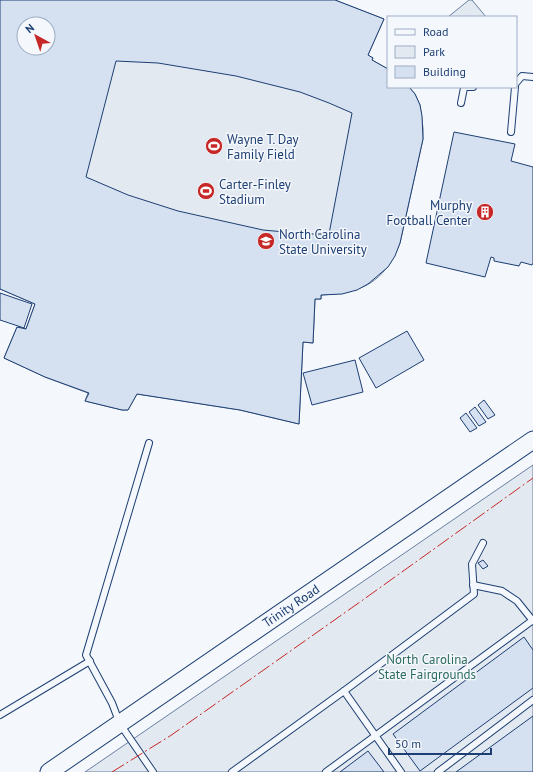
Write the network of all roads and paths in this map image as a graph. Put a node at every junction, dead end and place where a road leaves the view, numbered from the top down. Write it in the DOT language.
graph roads {
  1 [pos="533,77"];
  2 [pos="517,82"];
  3 [pos="464,88"];
  4 [pos="515,88"];
  5 [pos="461,103"];
  6 [pos="510,132"];
  7 [pos="533,440"];
  8 [pos="149,443"];
  9 [pos="483,543"];
  10 [pos="473,585"];
  11 [pos="533,620"];
  12 [pos="90,661"];
  13 [pos="344,691"];
  14 [pos="533,700"];
  15 [pos="0,715"];
  16 [pos="120,724"];
  17 [pos="375,736"];
  18 [pos="49,772"];
  19 [pos="153,772"];
  20 [pos="232,772"];
  21 [pos="326,772"];
  22 [pos="401,772"];
  23 [pos="438,772"];
  1 -- 2 [label="lane"];
  3 -- 5 [label="lane"];
  4 -- 6 [label="lane"];
  7 -- 16 [label="main road, Trinity Road"];
  8 -- 12 [label="lane"];
  9 -- 10 [label="lane"];
  10 -- 11 [label="lane"];
  10 -- 13 [label="lane"];
  11 -- 17 [label="lane"];
  12 -- 15 [label="lane"];
  12 -- 16 [label="lane"];
  13 -- 17 [label="lane"];
  13 -- 20 [label="lane"];
  14 -- 23 [label="lane"];
  16 -- 18 [label="main road, Trinity Road"];
  16 -- 19 [label="lane"];
  17 -- 21 [label="lane"];
  17 -- 22 [label="lane"];
}
